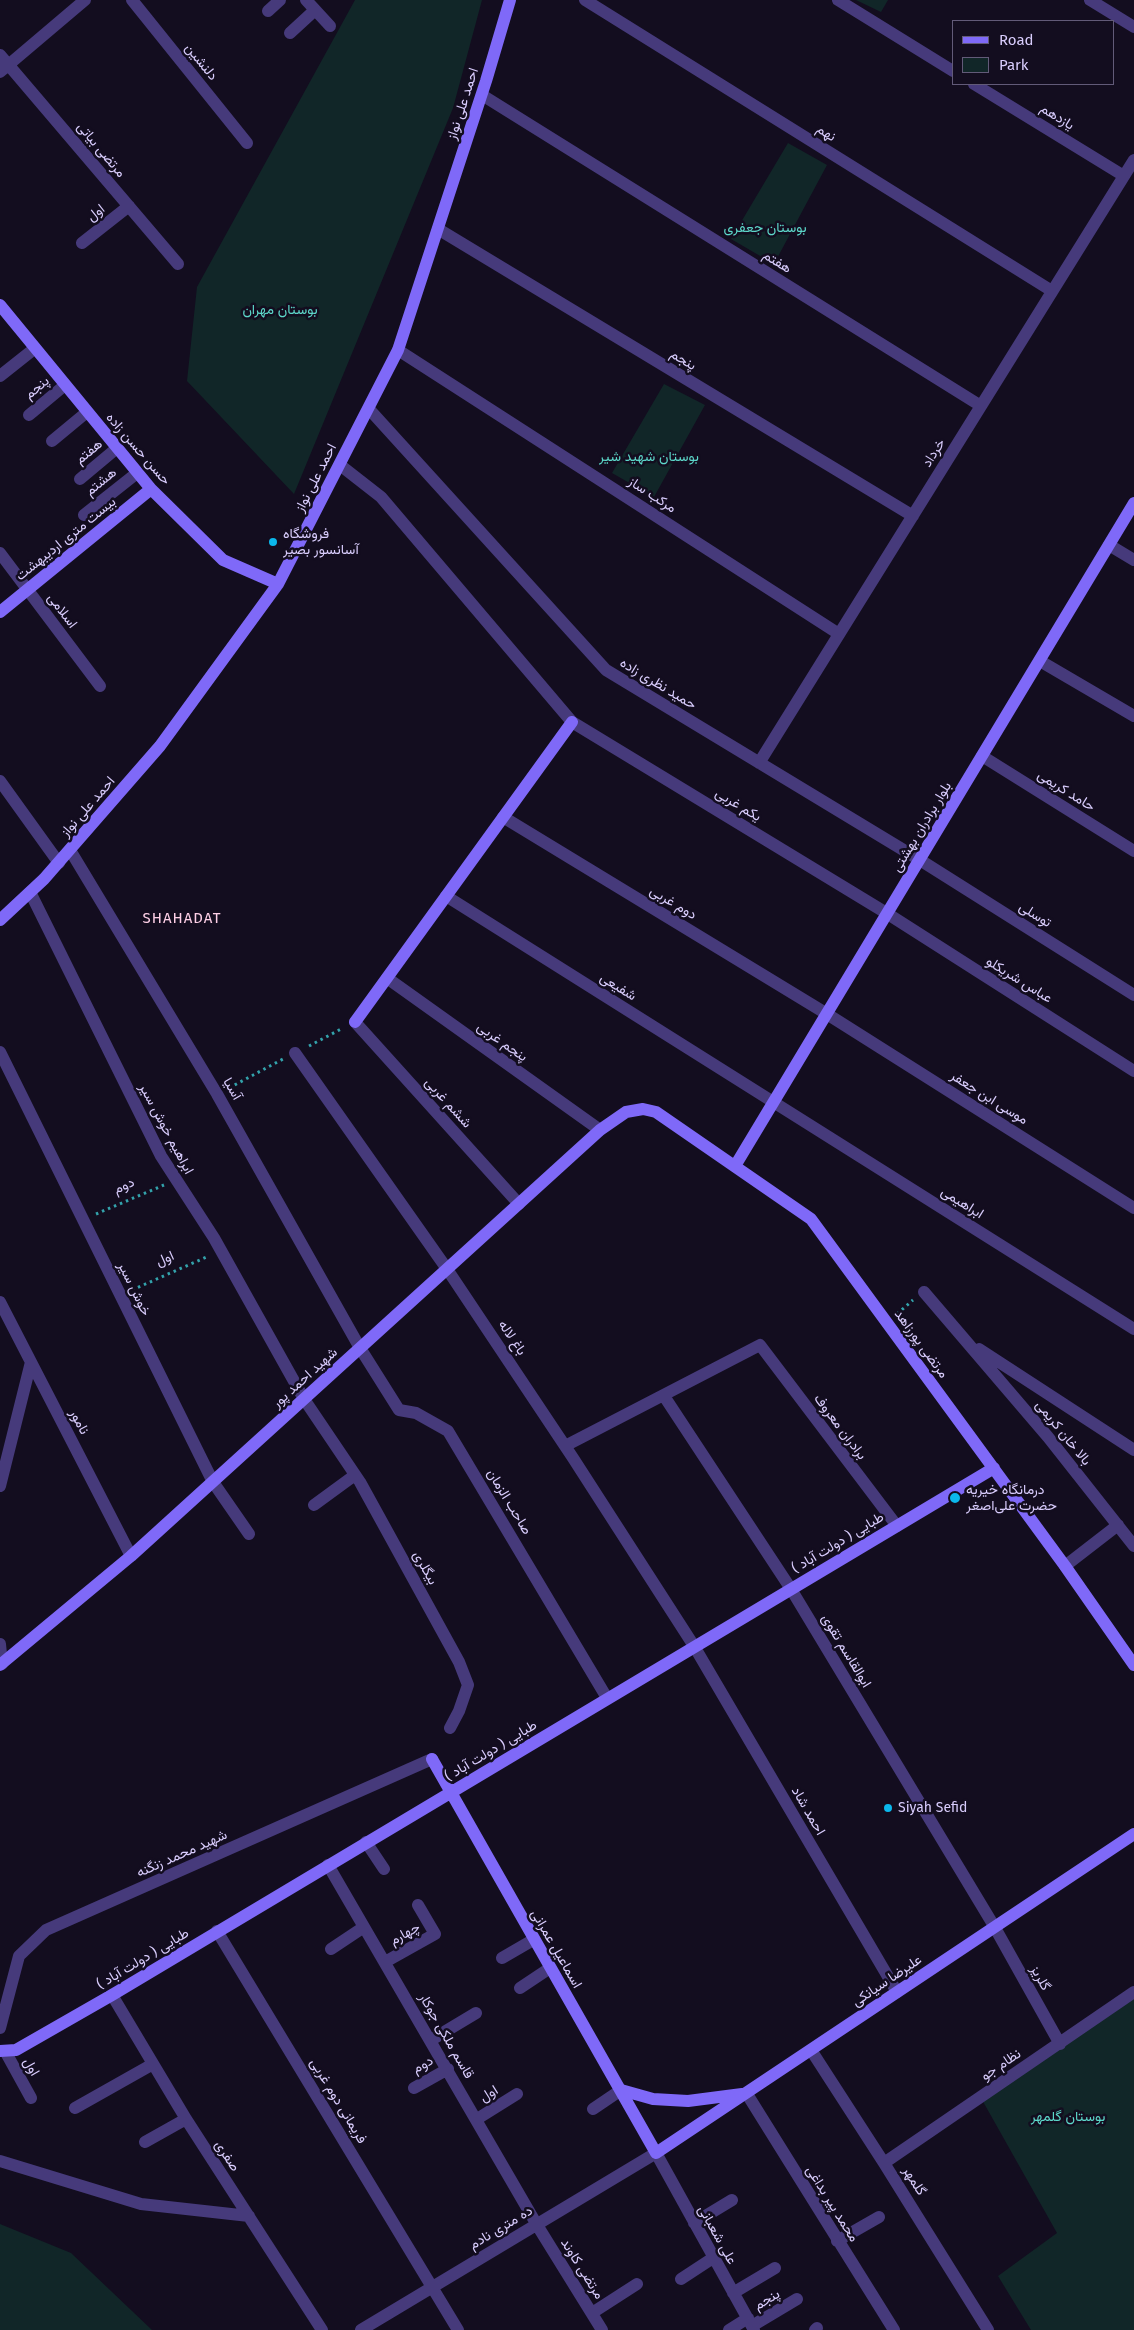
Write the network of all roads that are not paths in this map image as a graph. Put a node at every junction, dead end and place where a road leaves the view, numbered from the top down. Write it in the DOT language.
graph roads {
  1 [pos="85,0"];
  2 [pos="132,0"];
  3 [pos="280,0"];
  4 [pos="510,0"];
  5 [pos="585,0"];
  6 [pos="838,0"];
  7 [pos="1090,0"];
  8 [pos="311,5"];
  9 [pos="268,11"];
  10 [pos="330,26"];
  11 [pos="1134,28"];
  12 [pos="290,33"];
  13 [pos="3,64"];
  14 [pos="952,69"];
  15 [pos="976,85"];
  16 [pos="482,95"];
  17 [pos="247,143"];
  18 [pos="1134,160"];
  19 [pos="1124,176"];
  20 [pos="129,206"];
  21 [pos="438,229"];
  22 [pos="82,243"];
  23 [pos="178,264"];
  24 [pos="1052,291"];
  25 [pos="0,305"];
  26 [pos="34,349"];
  27 [pos="398,350"];
  28 [pos="0,376"];
  29 [pos="65,384"];
  30 [pos="981,406"];
  31 [pos="368,408"];
  32 [pos="87,412"];
  33 [pos="29,415"];
  34 [pos="52,440"];
  35 [pos="117,448"];
  36 [pos="340,465"];
  37 [pos="137,472"];
  38 [pos="80,479"];
  39 [pos="151,489"];
  40 [pos="1134,504"];
  41 [pos="84,516"];
  42 [pos="913,516"];
  43 [pos="1109,545"];
  44 [pos="0,553"];
  45 [pos="1134,560"];
  46 [pos="278,584"];
  47 [pos="28,590"];
  48 [pos="0,612"];
  49 [pos="839,634"];
  50 [pos="1040,660"];
  51 [pos="100,686"];
  52 [pos="1134,716"];
  53 [pos="572,722"];
  54 [pos="982,756"];
  55 [pos="759,763"];
  56 [pos="0,781"];
  57 [pos="503,817"];
  58 [pos="70,850"];
  59 [pos="1134,851"];
  60 [pos="920,860"];
  61 [pos="59,863"];
  62 [pos="30,892"];
  63 [pos="446,896"];
  64 [pos="888,914"];
  65 [pos="0,920"];
  66 [pos="387,978"];
  67 [pos="1134,995"];
  68 [pos="828,1014"];
  69 [pos="0,1052"];
  70 [pos="295,1053"];
  71 [pos="1134,1071"];
  72 [pos="774,1103"];
  73 [pos="626,1112"];
  74 [pos="600,1130"];
  75 [pos="735,1166"];
  76 [pos="519,1204"];
  77 [pos="1134,1208"];
  78 [pos="448,1269"];
  79 [pos="924,1292"];
  80 [pos="0,1302"];
  81 [pos="1134,1329"];
  82 [pos="966,1341"];
  83 [pos="360,1348"];
  84 [pos="30,1362"];
  85 [pos="664,1396"];
  86 [pos="304,1399"];
  87 [pos="565,1446"];
  88 [pos="1134,1450"];
  89 [pos="994,1468"];
  90 [pos="355,1475"];
  91 [pos="213,1482"];
  92 [pos="0,1486"];
  93 [pos="314,1505"];
  94 [pos="1118,1525"];
  95 [pos="897,1526"];
  96 [pos="249,1534"];
  97 [pos="1134,1546"];
  98 [pos="131,1556"];
  99 [pos="1065,1566"];
  100 [pos="791,1589"];
  101 [pos="0,1644"];
  102 [pos="694,1646"];
  103 [pos="1,1663"];
  104 [pos="1134,1665"];
  105 [pos="607,1698"];
  106 [pos="450,1728"];
  107 [pos="432,1760"];
  108 [pos="450,1794"];
  109 [pos="1134,1834"];
  110 [pos="366,1842"];
  111 [pos="328,1865"];
  112 [pos="384,1869"];
  113 [pos="418,1904"];
  114 [pos="994,1926"];
  115 [pos="364,1927"];
  116 [pos="217,1931"];
  117 [pos="533,1940"];
  118 [pos="331,1949"];
  119 [pos="502,1958"];
  120 [pos="385,1962"];
  121 [pos="550,1968"];
  122 [pos="520,1988"];
  123 [pos="897,1992"];
  124 [pos="1134,1992"];
  125 [pos="112,1996"];
  126 [pos="476,2013"];
  127 [pos="0,2028"];
  128 [pos="431,2040"];
  129 [pos="1060,2044"];
  130 [pos="812,2050"];
  131 [pos="2,2051"];
  132 [pos="153,2064"];
  133 [pos="448,2069"];
  134 [pos="414,2088"];
  135 [pos="621,2090"];
  136 [pos="518,2094"];
  137 [pos="747,2094"];
  138 [pos="31,2098"];
  139 [pos="75,2108"];
  140 [pos="592,2108"];
  141 [pos="186,2119"];
  142 [pos="477,2119"];
  143 [pos="145,2142"];
  144 [pos="656,2152"];
  145 [pos="0,2161"];
  146 [pos="884,2162"];
  147 [pos="732,2200"];
  148 [pos="249,2216"];
  149 [pos="879,2217"];
  150 [pos="694,2223"];
  151 [pos="536,2224"];
  152 [pos="837,2241"];
  153 [pos="713,2258"];
  154 [pos="775,2268"];
  155 [pos="681,2278"];
  156 [pos="638,2284"];
  157 [pos="432,2287"];
  158 [pos="733,2293"];
  159 [pos="797,2299"];
  160 [pos="592,2313"];
  161 [pos="751,2325"];
  162 [pos="322,2330"];
  163 [pos="361,2330"];
  164 [pos="458,2330"];
  165 [pos="602,2330"];
  166 [pos="729,2330"];
  167 [pos="894,2330"];
  168 [pos="988,2330"];
  1 -- 13 [label="street"];
  2 -- 17 [label="street, دلنشین"];
  3 -- 9 [label="street"];
  4 -- 16 [label="street, احمد علی نواز"];
  5 -- 24 [label="street, نهم"];
  6 -- 14 [label="street"];
  7 -- 11 [label="street"];
  8 -- 10 [label="street"];
  8 -- 12 [label="street"];
  13 -- 20 [label="street, مرتضی بیاتی"];
  15 -- 19 [label="street, یازدهم"];
  16 -- 21 [label="street, احمد علی نواز"];
  16 -- 30 [label="street, هفتم"];
  18 -- 19 [label="street, خرداد"];
  19 -- 24 [label="street, خرداد"];
  20 -- 22 [label="street, اول"];
  20 -- 23 [label="street, مرتضی بیاتی"];
  21 -- 27 [label="street, احمد علی نواز"];
  21 -- 42 [label="street, پنجم"];
  24 -- 30 [label="street, خرداد"];
  25 -- 26 [label="street, حسن حسن زاده"];
  26 -- 28 [label="street"];
  26 -- 29 [label="street, حسن حسن زاده"];
  27 -- 31 [label="street, احمد علی نواز"];
  27 -- 49 [label="street, مرکب ساز"];
  29 -- 32 [label="street, حسن حسن زاده"];
  29 -- 33 [label="street, پنجم"];
  30 -- 42 [label="street, خرداد"];
  31 -- 36 [label="street, احمد علی نواز"];
  31 -- 55 [label="street, حمید نظری زاده"];
  32 -- 34 [label="street"];
  32 -- 35 [label="street, حسن حسن زاده"];
  35 -- 37 [label="street, حسن حسن زاده"];
  35 -- 38 [label="street, هفتم"];
  36 -- 46 [label="street, احمد علی نواز"];
  36 -- 53 [label="street, یکم غربی"];
  37 -- 39 [label="street, حسن حسن زاده"];
  37 -- 41 [label="street, هشتم"];
  39 -- 46 [label="street, حسن حسن زاده"];
  39 -- 47 [label="street, بیست متری اردیبهشت"];
  40 -- 43 [label="street, بلوار برادران بهشتی"];
  42 -- 49 [label="street, خرداد"];
  43 -- 45 [label="street"];
  43 -- 50 [label="street, بلوار برادران بهشتی"];
  44 -- 47 [label="street, اسلامی"];
  46 -- 58 [label="street, احمد علی نواز"];
  47 -- 48 [label="street, بیست متری اردیبهشت"];
  47 -- 51 [label="street, اسلامی"];
  49 -- 55 [label="street, خرداد"];
  50 -- 52 [label="street"];
  50 -- 54 [label="street, بلوار برادران بهشتی"];
  53 -- 57 [label="street"];
  53 -- 64 [label="street, یکم غربی"];
  54 -- 59 [label="street, حامد کریمی"];
  54 -- 60 [label="street, بلوار برادران بهشتی"];
  55 -- 60 [label="street, حمید نظری زاده"];
  56 -- 61 [label="street"];
  57 -- 63 [label="street"];
  57 -- 68 [label="street, دوم غربی"];
  58 -- 61 [label="street, احمد علی نواز"];
  58 -- 83 [label="street, آسیا"];
  60 -- 64 [label="street, بلوار برادران بهشتی"];
  60 -- 67 [label="street, توسلی"];
  61 -- 62 [label="street, احمد علی نواز"];
  62 -- 65 [label="street, احمد علی نواز"];
  62 -- 86 [label="street, ابراهیم خوش سیر"];
  63 -- 66 [label="street"];
  63 -- 72 [label="street, شفیعی"];
  64 -- 68 [label="street, بلوار برادران بهشتی"];
  64 -- 71 [label="street, عباس شریکلو"];
  66 -- 74 [label="street, پنجم غربی"];
  66 -- 76 [label="street, ششم غربی"];
  68 -- 72 [label="street, بلوار برادران بهشتی"];
  68 -- 77 [label="street, موسی ابن جعفر"];
  69 -- 91 [label="street, خوش سیر"];
  70 -- 78 [label="street, باغ لاله"];
  72 -- 75 [label="street, بلوار برادران بهشتی"];
  72 -- 81 [label="street, ابراهیمی"];
  73 -- 74 [label="street, شهید احمد پور"];
  73 -- 75 [label="street, مرتضی پورزاهد"];
  74 -- 76 [label="street, شهید احمد پور"];
  75 -- 89 [label="street, مرتضی پورزاهد"];
  76 -- 78 [label="street, شهید احمد پور"];
  78 -- 83 [label="street, شهید احمد پور"];
  78 -- 87 [label="street, باغ لاله"];
  79 -- 82 [label="street, بالا خان کریمی"];
  80 -- 84 [label="street, نامور"];
  82 -- 88 [label="street, بالا خان کریمی"];
  82 -- 94 [label="street, بالا خان کریمی"];
  83 -- 86 [label="street, شهید احمد پور"];
  83 -- 105 [label="street, صاحب الزمان"];
  84 -- 92 [label="street"];
  84 -- 98 [label="street, نامور"];
  85 -- 87 [label="street"];
  85 -- 95 [label="street, برادران معروف"];
  85 -- 100 [label="street, ابوالقاسم تقوی"];
  86 -- 90 [label="street, بیگلری"];
  86 -- 91 [label="street, شهید احمد پور"];
  87 -- 102 [label="street, باغ لاله"];
  89 -- 95 [label="street, طبایی ( دولت آباد )"];
  89 -- 99 [label="street, مرتضی پورزاهد"];
  90 -- 93 [label="street"];
  90 -- 106 [label="street, بیگلری"];
  91 -- 96 [label="street, خوش سیر"];
  91 -- 98 [label="street, شهید احمد پور"];
  94 -- 97 [label="street, بالا خان کریمی"];
  94 -- 99 [label="street"];
  95 -- 100 [label="street, طبایی ( دولت آباد )"];
  98 -- 103 [label="street, شهید احمد پور"];
  99 -- 104 [label="street, مرتضی پورزاهد"];
  100 -- 102 [label="street, طبایی ( دولت آباد )"];
  100 -- 114 [label="street, ابوالقاسم تقوی"];
  101 -- 103 [label="street"];
  102 -- 105 [label="street, طبایی ( دولت آباد )"];
  102 -- 123 [label="street, احمد شاد"];
  105 -- 108 [label="street, طبایی ( دولت آباد )"];
  107 -- 108 [label="street, اسماعیل عمرانی"];
  107 -- 127 [label="street, شهید محمد زنگنه"];
  108 -- 110 [label="street, طبایی ( دولت آباد )"];
  108 -- 117 [label="street, اسماعیل عمرانی"];
  109 -- 114 [label="street, علیرضا سیانکی"];
  110 -- 111 [label="street, طبایی ( دولت آباد )"];
  110 -- 112 [label="street"];
  111 -- 115 [label="street, قاسم ملکی جوکار"];
  111 -- 116 [label="street, طبایی ( دولت آباد )"];
  113 -- 120 [label="street, چهارم"];
  114 -- 123 [label="street, علیرضا سیانکی"];
  114 -- 129 [label="street, گلریز"];
  115 -- 118 [label="street"];
  115 -- 120 [label="street, قاسم ملکی جوکار"];
  116 -- 125 [label="street, طبایی ( دولت آباد )"];
  116 -- 157 [label="street, فریمانی دوم غربی"];
  117 -- 119 [label="street"];
  117 -- 121 [label="street, اسماعیل عمرانی"];
  120 -- 128 [label="street, قاسم ملکی جوکار"];
  121 -- 122 [label="street"];
  121 -- 135 [label="street, اسماعیل عمرانی"];
  123 -- 130 [label="street, علیرضا سیانکی"];
  124 -- 129 [label="street, نظام جو"];
  125 -- 131 [label="street, طبایی ( دولت آباد )"];
  125 -- 132 [label="street, صفری"];
  126 -- 128 [label="street"];
  128 -- 133 [label="street, قاسم ملکی جوکار"];
  129 -- 146 [label="street, نظام جو"];
  130 -- 137 [label="street, علیرضا سیانکی"];
  130 -- 146 [label="street, گلمهر"];
  131 -- 138 [label="street, اول"];
  132 -- 139 [label="street"];
  132 -- 141 [label="street, صفری"];
  133 -- 134 [label="street, دوم"];
  133 -- 142 [label="street, قاسم ملکی جوکار"];
  135 -- 137 [label="street"];
  135 -- 140 [label="street"];
  135 -- 144 [label="street, اسماعیل عمرانی"];
  136 -- 142 [label="street, اول"];
  137 -- 144 [label="street, علیرضا سیانکی"];
  137 -- 152 [label="street, محمد پیر بداغی"];
  141 -- 143 [label="street"];
  141 -- 148 [label="street, صفری"];
  142 -- 151 [label="street, قاسم ملکی جوکار"];
  144 -- 150 [label="street, علی شعبانی"];
  144 -- 151 [label="street, ده متری نادم"];
  145 -- 148 [label="street"];
  146 -- 168 [label="street, گلمهر"];
  147 -- 150 [label="street"];
  148 -- 162 [label="street, صفری"];
  149 -- 152 [label="street"];
  150 -- 153 [label="street, علی شعبانی"];
  151 -- 157 [label="street, ده متری نادم"];
  151 -- 160 [label="street, مرتضی کاوند"];
  152 -- 167 [label="street, محمد پیر بداغی"];
  153 -- 155 [label="street"];
  153 -- 158 [label="street, علی شعبانی"];
  154 -- 158 [label="street"];
  156 -- 160 [label="street"];
  157 -- 163 [label="street, ده متری نادم"];
  157 -- 164 [label="street, فریمانی دوم غربی"];
  158 -- 161 [label="street, علی شعبانی"];
  159 -- 161 [label="street, پنجم"];
  160 -- 165 [label="street, مرتضی کاوند"];
  161 -- 166 [label="street"];
}
